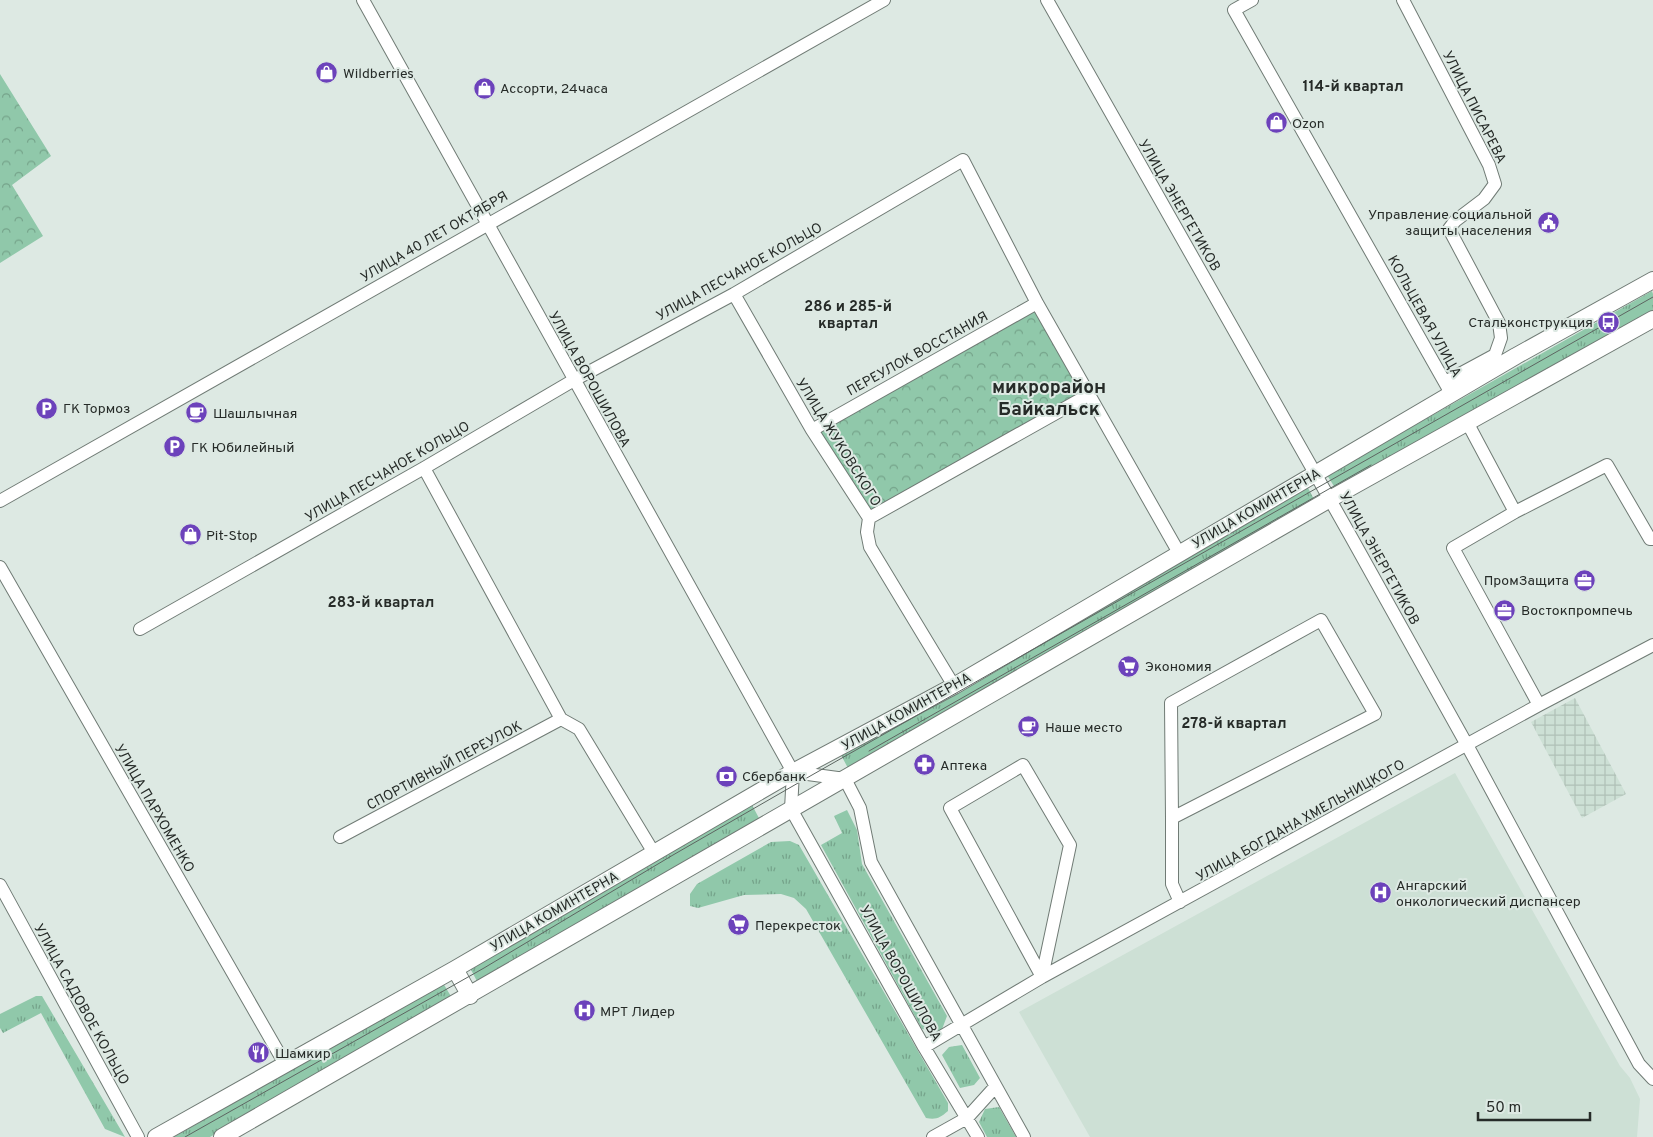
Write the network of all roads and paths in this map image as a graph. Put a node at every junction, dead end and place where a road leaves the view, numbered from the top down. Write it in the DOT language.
graph roads {
  1 [pos="363,0"];
  2 [pos="884,0"];
  3 [pos="1046,0"];
  4 [pos="1252,0"];
  5 [pos="1403,0"];
  6 [pos="487,224"];
  7 [pos="1653,280"];
  8 [pos="734,294"];
  9 [pos="1037,303"];
  10 [pos="1653,319"];
  11 [pos="574,380"];
  12 [pos="1448,388"];
  13 [pos="1090,394"];
  14 [pos="1467,422"];
  15 [pos="812,430"];
  16 [pos="424,468"];
  17 [pos="1315,473"];
  18 [pos="1330,499"];
  19 [pos="0,501"];
  20 [pos="1515,512"];
  21 [pos="869,518"];
  22 [pos="1653,540"];
  23 [pos="1179,553"];
  24 [pos="0,567"];
  25 [pos="140,629"];
  26 [pos="1653,645"];
  27 [pos="954,686"];
  28 [pos="1539,705"];
  29 [pos="561,719"];
  30 [pos="1467,745"];
  31 [pos="792,772"];
  32 [pos="845,779"];
  33 [pos="792,809"];
  34 [pos="1172,818"];
  35 [pos="340,837"];
  36 [pos="654,852"];
  37 [pos="0,886"];
  38 [pos="1180,902"];
  39 [pos="455,969"];
  40 [pos="1042,977"];
  41 [pos="470,996"];
  42 [pos="963,1025"];
  43 [pos="924,1047"];
  44 [pos="285,1064"];
  45 [pos="1653,1080"];
  46 [pos="996,1087"];
  47 [pos="967,1118"];
  48 [pos="138,1137"];
  49 [pos="156,1137"];
  50 [pos="222,1137"];
  51 [pos="934,1137"];
  52 [pos="978,1137"];
  53 [pos="1024,1137"];
  1 -- 6 [label="street, УЛИЦА ВОРОШИЛОВА"];
  2 -- 6 [label="street, УЛИЦА 40 ЛЕТ ОКТЯБРЯ"];
  3 -- 17 [label="street, УЛИЦА ЭНЕРГЕТИКОВ"];
  4 -- 12 [label="street, КОЛЬЦЕВАЯ УЛИЦА"];
  5 -- 12 [label="street, УЛИЦА ПИСАРЕВА"];
  6 -- 11 [label="street, УЛИЦА ВОРОШИЛОВА"];
  6 -- 19 [label="street, УЛИЦА 40 ЛЕТ ОКТЯБРЯ"];
  7 -- 12 [label="street, УЛИЦА КОМИНТЕРНА"];
  8 -- 9 [label="street, УЛИЦА ПЕСЧАНОЕ КОЛЬЦО"];
  8 -- 11 [label="street, УЛИЦА ПЕСЧАНОЕ КОЛЬЦО"];
  8 -- 15 [label="street, УЛИЦА ЖУКОВСКОГО"];
  9 -- 13 [label="street, УЛИЦА ПЕСЧАНОЕ КОЛЬЦО"];
  9 -- 15 [label="street, ПЕРЕУЛОК ВОССТАНИЯ"];
  10 -- 14 [label="street, УЛИЦА КОМИНТЕРНА"];
  11 -- 16 [label="street, УЛИЦА ПЕСЧАНОЕ КОЛЬЦО"];
  11 -- 31 [label="street, УЛИЦА ВОРОШИЛОВА"];
  12 -- 17 [label="street, УЛИЦА КОМИНТЕРНА"];
  13 -- 21 [label="street"];
  13 -- 23 [label="street, УЛИЦА ПЕСЧАНОЕ КОЛЬЦО"];
  14 -- 18 [label="street, УЛИЦА КОМИНТЕРНА"];
  14 -- 20 [label="street"];
  15 -- 21 [label="street, УЛИЦА ЖУКОВСКОГО"];
  16 -- 25 [label="street, УЛИЦА ПЕСЧАНОЕ КОЛЬЦО"];
  16 -- 29 [label="street"];
  17 -- 18 [label="street, УЛИЦА ЭНЕРГЕТИКОВ"];
  17 -- 23 [label="street, УЛИЦА КОМИНТЕРНА"];
  18 -- 30 [label="street, УЛИЦА ЭНЕРГЕТИКОВ"];
  18 -- 32 [label="street, УЛИЦА КОМИНТЕРНА"];
  20 -- 22 [label="street"];
  20 -- 28 [label="street"];
  21 -- 27 [label="street, УЛИЦА ЖУКОВСКОГО"];
  23 -- 27 [label="street, УЛИЦА КОМИНТЕРНА"];
  24 -- 44 [label="street, УЛИЦА ПАРХОМЕНКО"];
  26 -- 28 [label="street, УЛИЦА БОГДАНА ХМЕЛЬНИЦКОГО"];
  27 -- 31 [label="street, УЛИЦА КОМИНТЕРНА"];
  28 -- 30 [label="street, УЛИЦА БОГДАНА ХМЕЛЬНИЦКОГО"];
  29 -- 35 [label="street, СПОРТИВНЫЙ ПЕРЕУЛОК"];
  29 -- 36 [label="street"];
  30 -- 38 [label="street, УЛИЦА БОГДАНА ХМЕЛЬНИЦКОГО"];
  30 -- 45 [label="street, УЛИЦА ЭНЕРГЕТИКОВ"];
  31 -- 32 [label="street"];
  31 -- 33 [label="street"];
  31 -- 36 [label="street, УЛИЦА КОМИНТЕРНА"];
  32 -- 33 [label="street, УЛИЦА КОМИНТЕРНА"];
  32 -- 42 [label="street, УЛИЦА ВОРОШИЛОВА"];
  33 -- 41 [label="street, УЛИЦА КОМИНТЕРНА"];
  33 -- 43 [label="street, УЛИЦА ВОРОШИЛОВА"];
  34 -- 34 [label="street"];
  34 -- 38 [label="street"];
  36 -- 39 [label="street, УЛИЦА КОМИНТЕРНА"];
  37 -- 48 [label="street, УЛИЦА САДОВОЕ КОЛЬЦО"];
  38 -- 40 [label="street, УЛИЦА БОГДАНА ХМЕЛЬНИЦКОГО"];
  39 -- 41 [label="street"];
  39 -- 44 [label="street, УЛИЦА КОМИНТЕРНА"];
  40 -- 40 [label="street"];
  40 -- 42 [label="street, УЛИЦА БОГДАНА ХМЕЛЬНИЦКОГО"];
  41 -- 50 [label="street, УЛИЦА КОМИНТЕРНА"];
  42 -- 43 [label="street, УЛИЦА БОГДАНА ХМЕЛЬНИЦКОГО"];
  42 -- 46 [label="street, УЛИЦА ВОРОШИЛОВА"];
  43 -- 47 [label="street, УЛИЦА ВОРОШИЛОВА"];
  44 -- 49 [label="street, УЛИЦА КОМИНТЕРНА"];
  46 -- 47 [label="street"];
  46 -- 53 [label="street, УЛИЦА ВОРОШИЛОВА"];
  47 -- 51 [label="street"];
  47 -- 52 [label="street, УЛИЦА ВОРОШИЛОВА"];
}
